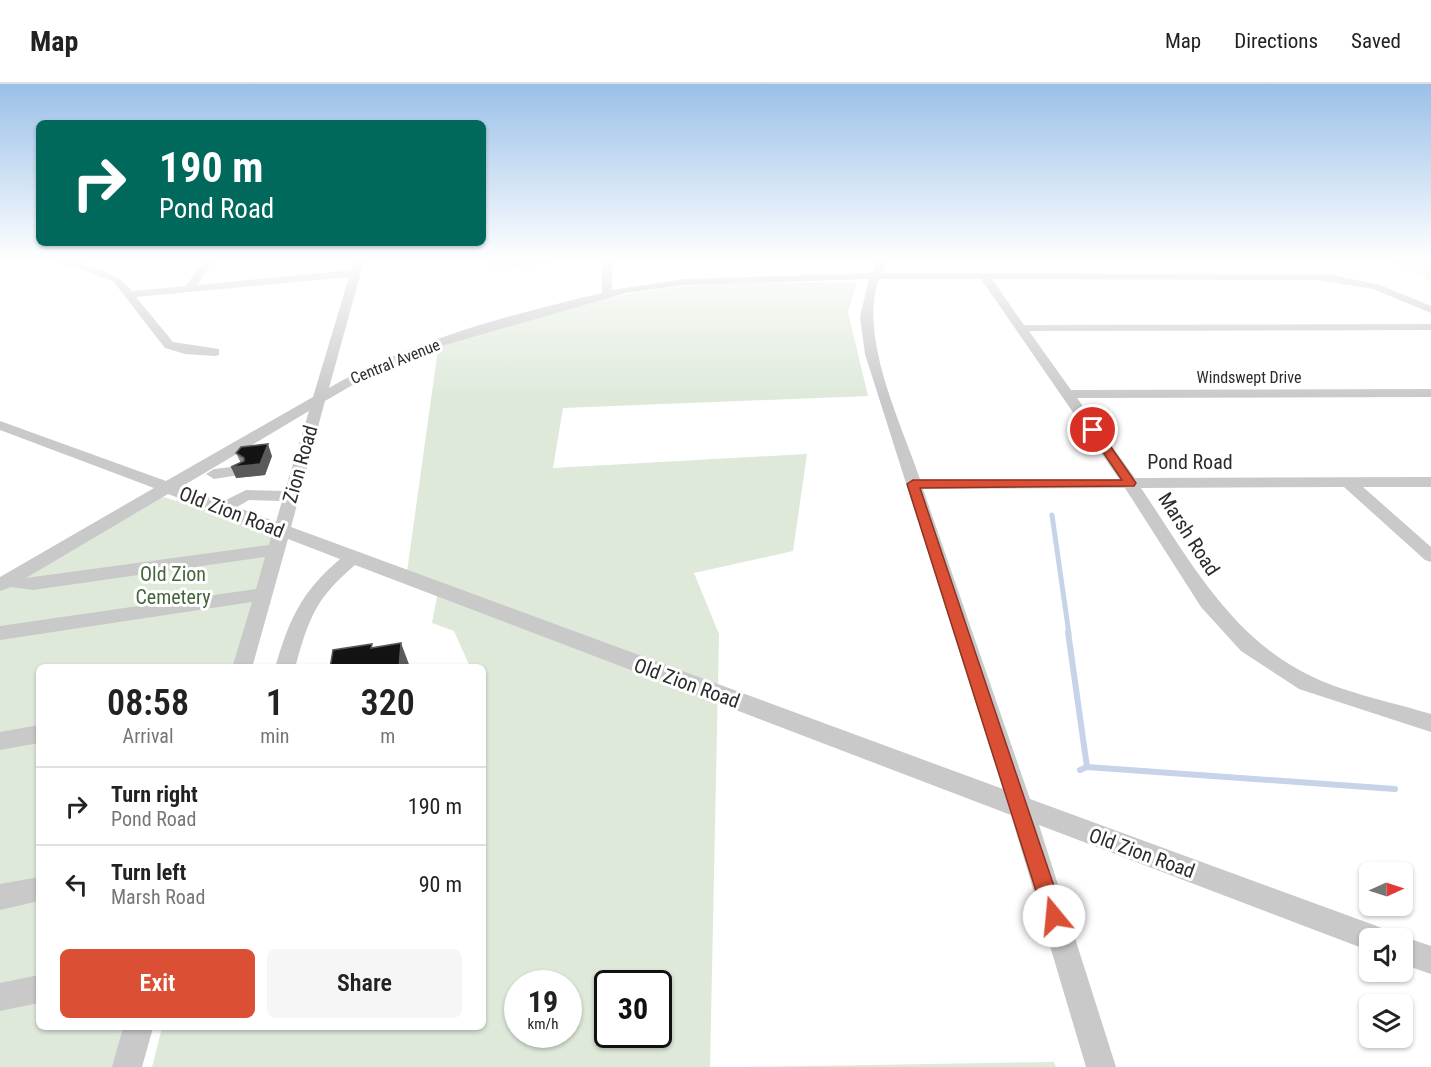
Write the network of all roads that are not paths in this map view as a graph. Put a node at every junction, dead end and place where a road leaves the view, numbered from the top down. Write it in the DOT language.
graph roads {
  1 [pos="138,307"];
  2 [pos="346,307"];
  3 [pos="563,307"];
  4 [pos="866,307"];
  5 [pos="1007,307"];
  6 [pos="1431,327"];
  7 [pos="1022,328"];
  8 [pos="215,352"];
  9 [pos="1431,393"];
  10 [pos="1068,394"];
  11 [pos="320,396"];
  12 [pos="0,425"];
  13 [pos="207,471"];
  14 [pos="240,471"];
  15 [pos="1348,482"];
  16 [pos="1431,482"];
  17 [pos="1130,483"];
  18 [pos="913,484"];
  19 [pos="175,490"];
  20 [pos="291,496"];
  21 [pos="222,509"];
  22 [pos="278,541"];
  23 [pos="1431,556"];
  24 [pos="351,558"];
  25 [pos="5,583"];
  26 [pos="263,594"];
  27 [pos="0,633"];
  28 [pos="243,664"];
  29 [pos="286,664"];
  30 [pos="1431,723"];
  31 [pos="36,735"];
  32 [pos="0,741"];
  33 [pos="1021,808"];
  34 [pos="36,890"];
  35 [pos="0,897"];
  36 [pos="1359,933"];
  37 [pos="1413,954"];
  38 [pos="1431,960"];
  39 [pos="36,990"];
  40 [pos="0,997"];
  41 [pos="137,1030"];
  42 [pos="127,1067"];
  43 [pos="1101,1067"];
  1 -- 8 [label="street"];
  2 -- 11 [label="street, Zion Road"];
  3 -- 11 [label="street, Central Avenue"];
  4 -- 18 [label="street"];
  5 -- 7 [label="street, Marsh Road"];
  6 -- 7 [label="street"];
  7 -- 10 [label="street, Marsh Road"];
  9 -- 10 [label="street, Windswept Drive"];
  10 -- 17 [label="street, Marsh Road"];
  11 -- 13 [label="street, Central Avenue"];
  11 -- 20 [label="street, Zion Road"];
  12 -- 19 [label="street, Old Zion Road"];
  13 -- 14 [label="street"];
  13 -- 19 [label="street, Central Avenue"];
  15 -- 16 [label="street, Pond Road"];
  15 -- 17 [label="street, Pond Road"];
  15 -- 23 [label="street"];
  17 -- 18 [label="street, Pond Road"];
  17 -- 30 [label="street, Marsh Road"];
  18 -- 33 [label="street"];
  19 -- 21 [label="street, Old Zion Road"];
  19 -- 25 [label="street"];
  20 -- 21 [label="street"];
  20 -- 22 [label="street, Zion Road"];
  21 -- 22 [label="street, Old Zion Road"];
  22 -- 24 [label="street, Old Zion Road"];
  22 -- 25 [label="street"];
  22 -- 26 [label="street, Zion Road"];
  24 -- 29 [label="street"];
  24 -- 33 [label="street, Old Zion Road"];
  26 -- 27 [label="street"];
  26 -- 28 [label="street, Zion Road"];
  31 -- 32 [label="street"];
  33 -- 36 [label="street, Old Zion Road"];
  33 -- 43 [label="street"];
  34 -- 35 [label="street"];
  37 -- 38 [label="street"];
  39 -- 40 [label="street"];
  41 -- 42 [label="street"];
}
